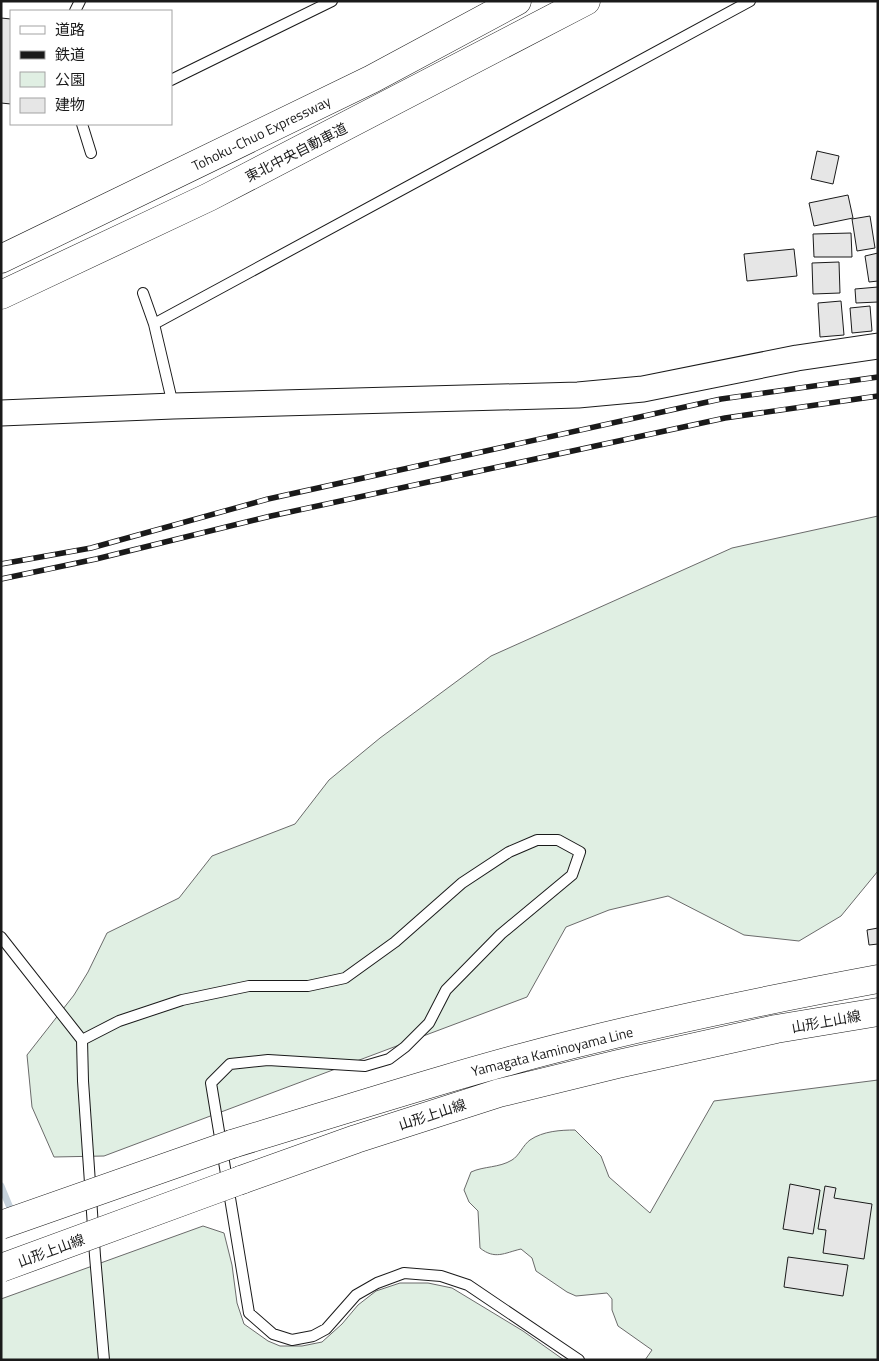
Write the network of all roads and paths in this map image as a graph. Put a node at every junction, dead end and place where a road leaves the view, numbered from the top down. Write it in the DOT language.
graph roads {
  1 [pos="332,1"];
  2 [pos="517,1"];
  3 [pos="586,1"];
  4 [pos="750,1"];
  5 [pos="172,80"];
  6 [pos="82,125"];
  7 [pos="91,153"];
  8 [pos="1,259"];
  9 [pos="143,293"];
  10 [pos="1,294"];
  11 [pos="154,324"];
  12 [pos="878,346"];
  13 [pos="173,406"];
  14 [pos="1,413"];
  15 [pos="1,937"];
  16 [pos="878,979"];
  17 [pos="878,1012"];
  18 [pos="82,1040"];
  19 [pos="1,1225"];
  20 [pos="1,1268"];
  21 [pos="104,1360"];
  22 [pos="579,1360"];
  1 -- 5 [label="lane"];
  2 -- 8 [label="main road, Tohoku-Chuo Expressway"];
  3 -- 10 [label="main road, 東北中央自動車道"];
  4 -- 11 [label="lane"];
  6 -- 7 [label="lane"];
  9 -- 11 [label="lane"];
  11 -- 13 [label="lane"];
  12 -- 13 [label="street"];
  13 -- 14 [label="street"];
  15 -- 18 [label="lane"];
  16 -- 19 [label="main road, Yamagata Kaminoyama Line, bridge"];
  17 -- 20 [label="main road, 山形上山線, bridge"];
  18 -- 21 [label="lane"];
  18 -- 22 [label="lane"];
}
